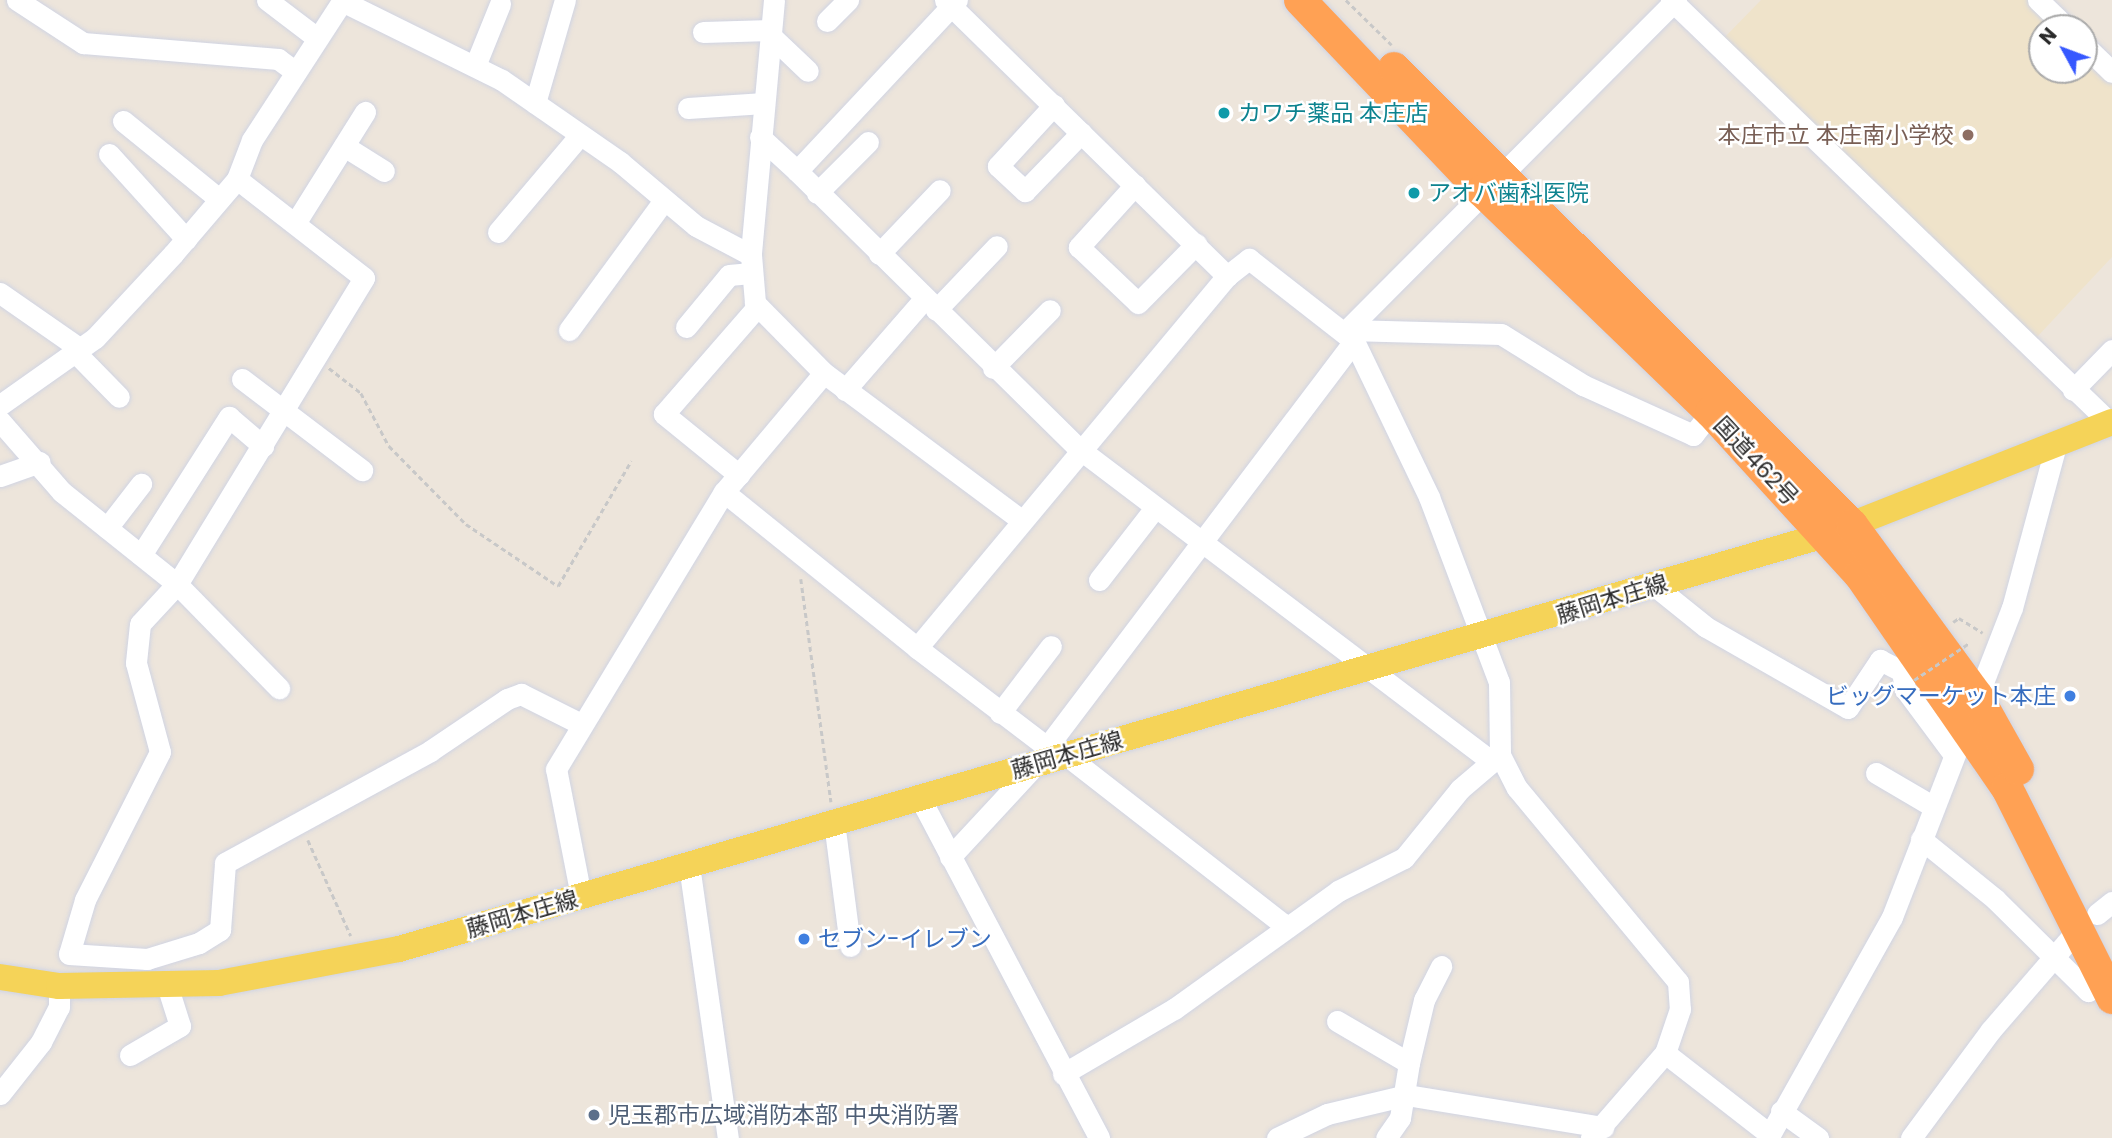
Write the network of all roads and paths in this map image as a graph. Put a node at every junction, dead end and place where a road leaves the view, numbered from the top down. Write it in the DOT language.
graph roads {
  1 [pos="17,0"];
  2 [pos="267,0"];
  3 [pos="565,0"];
  4 [pos="774,0"];
  5 [pos="848,0"];
  6 [pos="1300,0"];
  7 [pos="1327,0"];
  8 [pos="2038,0"];
  9 [pos="342,1"];
  10 [pos="1674,1"];
  11 [pos="951,2"];
  12 [pos="500,4"];
  13 [pos="2052,14"];
  14 [pos="827,21"];
  15 [pos="703,32"];
  16 [pos="771,32"];
  17 [pos="317,38"];
  18 [pos="2098,58"];
  19 [pos="475,66"];
  20 [pos="808,71"];
  21 [pos="296,72"];
  22 [pos="2112,72"];
  23 [pos="535,103"];
  24 [pos="764,103"];
  25 [pos="1054,105"];
  26 [pos="688,108"];
  27 [pos="365,112"];
  28 [pos="123,121"];
  29 [pos="1081,134"];
  30 [pos="580,135"];
  31 [pos="760,137"];
  32 [pos="868,142"];
  33 [pos="344,146"];
  34 [pos="109,154"];
  35 [pos="384,171"];
  36 [pos="797,171"];
  37 [pos="237,179"];
  38 [pos="1492,182"];
  39 [pos="1135,186"];
  40 [pos="940,190"];
  41 [pos="817,193"];
  42 [pos="219,199"];
  43 [pos="664,200"];
  44 [pos="296,222"];
  45 [pos="498,232"];
  46 [pos="186,239"];
  47 [pos="1196,244"];
  48 [pos="997,246"];
  49 [pos="879,254"];
  50 [pos="751,264"];
  51 [pos="1227,276"];
  52 [pos="0,293"];
  53 [pos="930,304"];
  54 [pos="758,306"];
  55 [pos="1051,310"];
  56 [pos="686,327"];
  57 [pos="569,330"];
  58 [pos="1351,335"];
  59 [pos="77,349"];
  60 [pos="2112,349"];
  61 [pos="318,360"];
  62 [pos="993,368"];
  63 [pos="824,373"];
  64 [pos="242,379"];
  65 [pos="845,390"];
  66 [pos="2073,390"];
  67 [pos="119,397"];
  68 [pos="0,405"];
  69 [pos="1711,412"];
  70 [pos="285,413"];
  71 [pos="0,421"];
  72 [pos="2111,423"];
  73 [pos="2056,445"];
  74 [pos="263,446"];
  75 [pos="1078,448"];
  76 [pos="631,461"];
  77 [pos="40,462"];
  78 [pos="362,470"];
  79 [pos="739,475"];
  80 [pos="0,476"];
  81 [pos="141,484"];
  82 [pos="724,492"];
  83 [pos="1154,509"];
  84 [pos="1020,519"];
  85 [pos="107,527"];
  86 [pos="1838,530"];
  87 [pos="1201,546"];
  88 [pos="797,551"];
  89 [pos="141,555"];
  90 [pos="1099,580"];
  91 [pos="177,584"];
  92 [pos="1655,586"];
  93 [pos="1953,622"];
  94 [pos="1985,635"];
  95 [pos="1482,638"];
  96 [pos="1969,643"];
  97 [pos="1051,646"];
  98 [pos="917,648"];
  99 [pos="1367,668"];
  100 [pos="1914,680"];
  101 [pos="279,688"];
  102 [pos="1971,710"];
  103 [pos="1000,713"];
  104 [pos="581,724"];
  105 [pos="1500,755"];
  106 [pos="1954,755"];
  107 [pos="1050,756"];
  108 [pos="1876,773"];
  109 [pos="920,798"];
  110 [pos="1934,807"];
  111 [pos="834,822"];
  112 [pos="301,825"];
  113 [pos="1921,839"];
  114 [pos="950,857"];
  115 [pos="689,865"];
  116 [pos="581,896"];
  117 [pos="2096,915"];
  118 [pos="1286,926"];
  119 [pos="850,946"];
  120 [pos="2112,949"];
  121 [pos="2050,956"];
  122 [pos="361,959"];
  123 [pos="1441,965"];
  124 [pos="0,977"];
  125 [pos="167,985"];
  126 [pos="59,986"];
  127 [pos="2108,990"];
  128 [pos="1337,1021"];
  129 [pos="1665,1053"];
  130 [pos="130,1055"];
  131 [pos="1409,1063"];
  132 [pos="1063,1074"];
  133 [pos="0,1094"];
  134 [pos="1407,1095"];
  135 [pos="1781,1111"];
  136 [pos="1597,1132"];
  137 [pos="1769,1136"];
  138 [pos="729,1138"];
  139 [pos="1099,1138"];
  140 [pos="1277,1138"];
  141 [pos="1385,1138"];
  142 [pos="1818,1138"];
  143 [pos="1911,1138"];
  1 -- 21 [label="street"];
  2 -- 17 [label="street"];
  3 -- 23 [label="street"];
  4 -- 16 [label="street"];
  5 -- 14 [label="street"];
  6 -- 38 [label="highway, 国道462号"];
  7 -- 38 [label="highway, 国道462号"];
  8 -- 13 [label="street"];
  9 -- 17 [label="street"];
  9 -- 19 [label="street"];
  10 -- 38 [label="street"];
  10 -- 66 [label="street"];
  11 -- 25 [label="street"];
  11 -- 36 [label="street"];
  12 -- 19 [label="street"];
  15 -- 16 [label="street"];
  16 -- 20 [label="street"];
  16 -- 24 [label="street"];
  17 -- 21 [label="street"];
  18 -- 22 [label="street"];
  19 -- 23 [label="street"];
  21 -- 37 [label="street"];
  23 -- 30 [label="street"];
  24 -- 26 [label="street"];
  24 -- 31 [label="street"];
  25 -- 29 [label="street"];
  25 -- 29 [label="street"];
  27 -- 33 [label="street"];
  28 -- 42 [label="street"];
  29 -- 39 [label="street"];
  30 -- 43 [label="street"];
  30 -- 45 [label="street"];
  31 -- 36 [label="street"];
  31 -- 50 [label="street"];
  32 -- 41 [label="street"];
  33 -- 35 [label="street"];
  33 -- 44 [label="street"];
  34 -- 46 [label="street"];
  36 -- 41 [label="street"];
  37 -- 42 [label="street"];
  37 -- 44 [label="street"];
  38 -- 58 [label="street"];
  38 -- 69 [label="highway, 国道462号"];
  38 -- 86 [label="highway, 国道462号"];
  39 -- 47 [label="street"];
  39 -- 47 [label="street"];
  40 -- 49 [label="street"];
  41 -- 49 [label="street"];
  42 -- 46 [label="street"];
  43 -- 50 [label="street"];
  43 -- 57 [label="street"];
  44 -- 61 [label="street"];
  46 -- 59 [label="street"];
  47 -- 51 [label="street"];
  48 -- 53 [label="street"];
  49 -- 53 [label="street"];
  50 -- 54 [label="street"];
  50 -- 56 [label="street"];
  51 -- 58 [label="street"];
  51 -- 75 [label="street"];
  52 -- 59 [label="street"];
  53 -- 62 [label="street"];
  53 -- 65 [label="street"];
  54 -- 63 [label="street"];
  54 -- 79 [label="street"];
  55 -- 62 [label="street"];
  58 -- 69 [label="street"];
  58 -- 87 [label="street"];
  58 -- 95 [label="street"];
  59 -- 67 [label="street"];
  59 -- 68 [label="street"];
  60 -- 66 [label="street"];
  61 -- 70 [label="street"];
  61 -- 76 [label="path"];
  62 -- 75 [label="street"];
  63 -- 65 [label="street"];
  63 -- 79 [label="street"];
  64 -- 70 [label="street"];
  65 -- 84 [label="street"];
  66 -- 72 [label="street"];
  69 -- 86 [label="highway, 国道462号"];
  70 -- 74 [label="street"];
  70 -- 78 [label="street"];
  71 -- 77 [label="street"];
  72 -- 73 [label="main road, 藤岡本庄線"];
  73 -- 86 [label="main road, 藤岡本庄線"];
  73 -- 102 [label="street"];
  74 -- 89 [label="street"];
  74 -- 91 [label="street"];
  75 -- 83 [label="street"];
  75 -- 84 [label="street"];
  77 -- 80 [label="street"];
  77 -- 85 [label="street"];
  79 -- 82 [label="street"];
  81 -- 85 [label="street"];
  82 -- 88 [label="street"];
  82 -- 104 [label="street"];
  83 -- 87 [label="street"];
  83 -- 90 [label="street"];
  84 -- 98 [label="street"];
  85 -- 89 [label="street"];
  86 -- 92 [label="main road, 藤岡本庄線"];
  86 -- 102 [label="highway, 国道462号"];
  87 -- 99 [label="street"];
  87 -- 107 [label="street"];
  88 -- 98 [label="street"];
  88 -- 111 [label="path"];
  89 -- 91 [label="street"];
  91 -- 101 [label="street"];
  91 -- 112 [label="street"];
  92 -- 95 [label="main road, 藤岡本庄線"];
  92 -- 106 [label="street"];
  93 -- 94 [label="path"];
  95 -- 99 [label="main road, 藤岡本庄線"];
  95 -- 105 [label="street"];
  96 -- 100 [label="path, bridge"];
  97 -- 103 [label="street"];
  98 -- 103 [label="street"];
  99 -- 105 [label="street"];
  99 -- 107 [label="main road, 藤岡本庄線"];
  102 -- 106 [label="street"];
  102 -- 117 [label="highway, 国道462号"];
  103 -- 107 [label="street"];
  104 -- 112 [label="street"];
  104 -- 116 [label="street"];
  105 -- 118 [label="street"];
  105 -- 129 [label="street"];
  106 -- 110 [label="street"];
  107 -- 109 [label="main road, 藤岡本庄線"];
  107 -- 114 [label="street"];
  107 -- 118 [label="street"];
  108 -- 110 [label="street"];
  109 -- 111 [label="main road, 藤岡本庄線"];
  109 -- 114 [label="street"];
  110 -- 113 [label="street"];
  111 -- 115 [label="main road, 藤岡本庄線"];
  111 -- 119 [label="street"];
  112 -- 122 [label="path"];
  113 -- 121 [label="street"];
  113 -- 135 [label="street"];
  114 -- 132 [label="street"];
  115 -- 116 [label="main road, 藤岡本庄線"];
  115 -- 138 [label="street"];
  116 -- 122 [label="main road, 藤岡本庄線"];
  117 -- 120 [label="highway, 国道462号"];
  117 -- 121 [label="street"];
  117 -- 127 [label="highway, 国道462号"];
  118 -- 132 [label="street"];
  121 -- 127 [label="street"];
  121 -- 143 [label="street"];
  122 -- 125 [label="main road, 藤岡本庄線"];
  123 -- 131 [label="street"];
  124 -- 126 [label="main road, 藤岡本庄線"];
  125 -- 126 [label="main road, 藤岡本庄線"];
  125 -- 130 [label="street"];
  126 -- 133 [label="street"];
  128 -- 131 [label="street"];
  129 -- 136 [label="street"];
  129 -- 137 [label="street"];
  131 -- 134 [label="street"];
  132 -- 139 [label="street"];
  134 -- 136 [label="street"];
  134 -- 140 [label="street"];
  134 -- 141 [label="street"];
  135 -- 137 [label="street"];
  135 -- 142 [label="street"];
}
